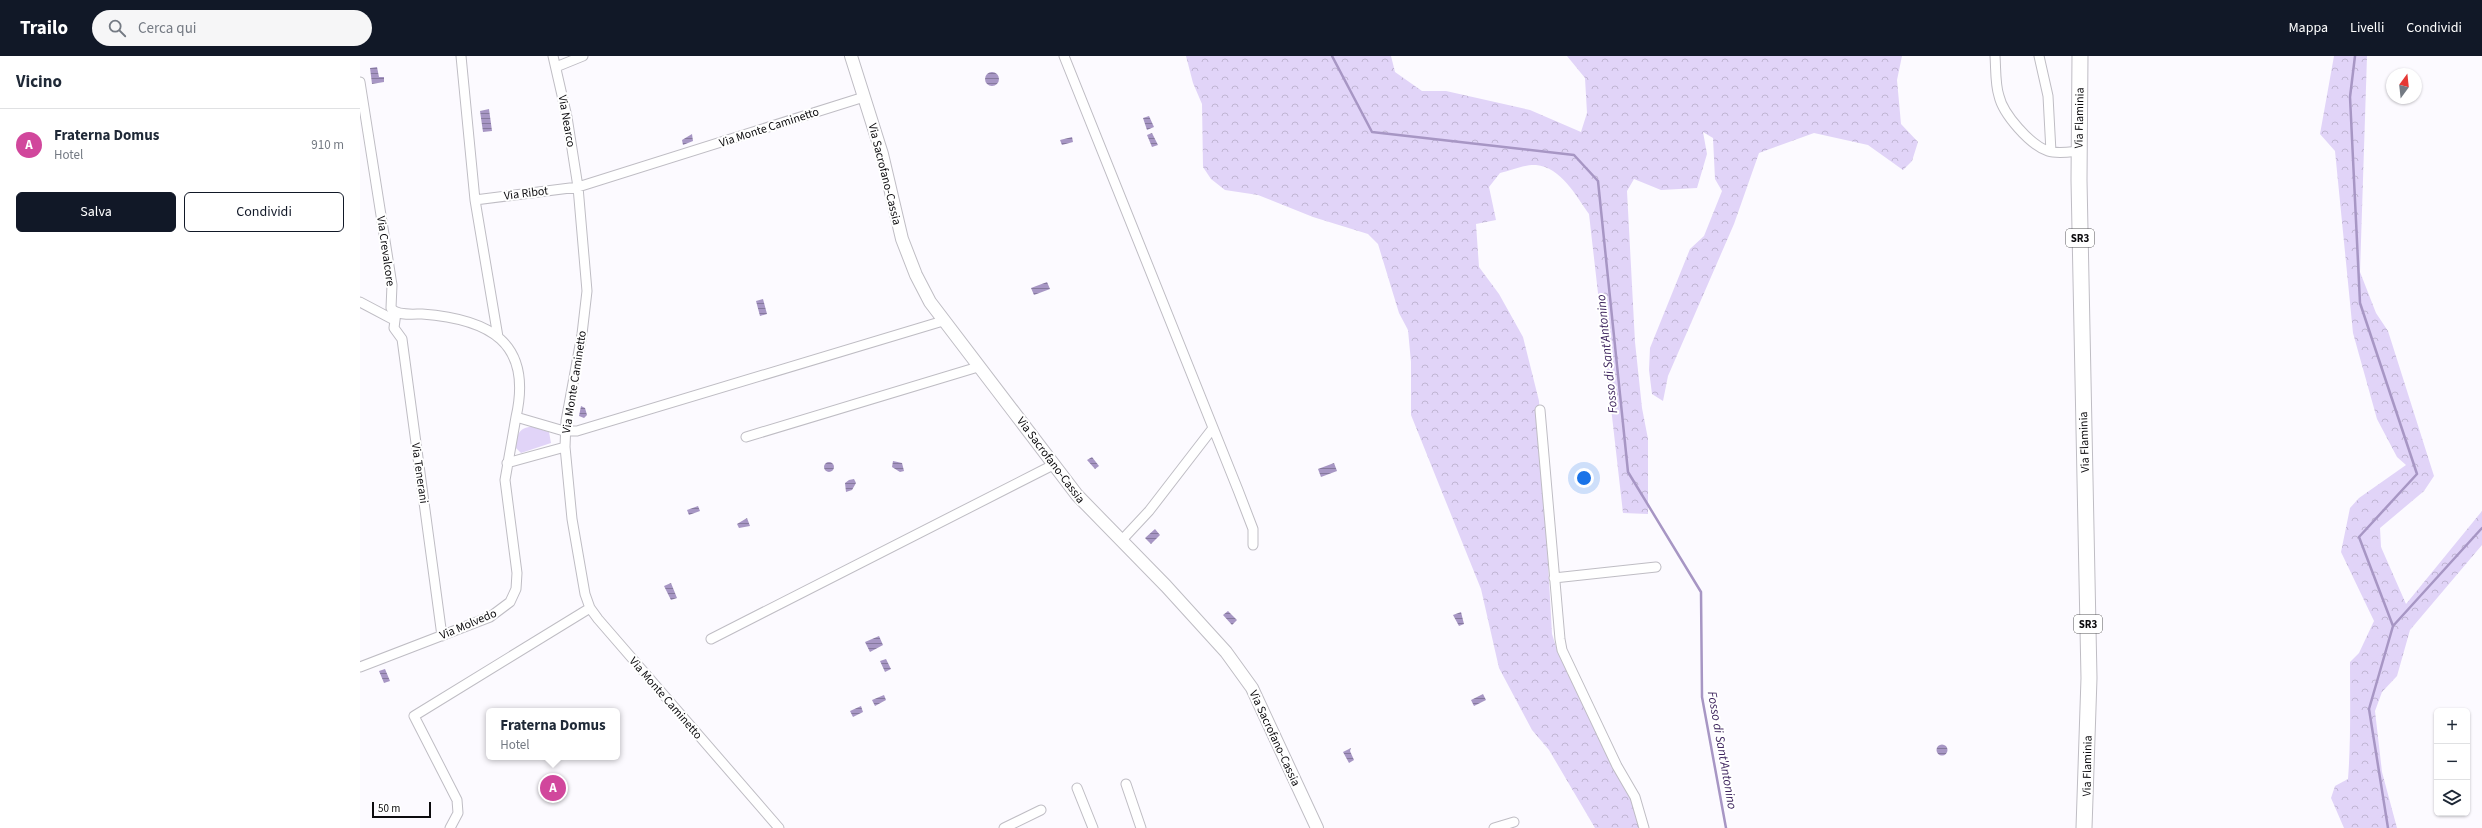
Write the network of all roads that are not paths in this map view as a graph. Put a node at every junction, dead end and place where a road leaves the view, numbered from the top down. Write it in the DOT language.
graph roads {
  1 [pos="462,56"];
  2 [pos="553,56"];
  3 [pos="583,56"];
  4 [pos="851,56"];
  5 [pos="1064,56"];
  6 [pos="1995,56"];
  7 [pos="2039,56"];
  8 [pos="2080,56"];
  9 [pos="556,67"];
  10 [pos="360,82"];
  11 [pos="864,97"];
  12 [pos="364,130"];
  13 [pos="2079,151"];
  14 [pos="2051,152"];
  15 [pos="578,187"];
  16 [pos="475,200"];
  17 [pos="360,302"];
  18 [pos="395,316"];
  19 [pos="943,321"];
  20 [pos="498,337"];
  21 [pos="978,367"];
  22 [pos="1540,410"];
  23 [pos="516,417"];
  24 [pos="1213,428"];
  25 [pos="564,431"];
  26 [pos="746,437"];
  27 [pos="565,448"];
  28 [pos="507,463"];
  29 [pos="1053,465"];
  30 [pos="1121,541"];
  31 [pos="1253,545"];
  32 [pos="1656,567"];
  33 [pos="1554,578"];
  34 [pos="590,608"];
  35 [pos="442,636"];
  36 [pos="711,639"];
  37 [pos="360,667"];
  38 [pos="1126,784"];
  39 [pos="1078,788"];
  40 [pos="1041,810"];
  41 [pos="1514,822"];
  42 [pos="450,828"];
  43 [pos="779,828"];
  44 [pos="1004,828"];
  45 [pos="1093,828"];
  46 [pos="1141,828"];
  47 [pos="1317,828"];
  48 [pos="1494,828"];
  49 [pos="1644,828"];
  50 [pos="2084,828"];
  1 -- 16 [label="street"];
  2 -- 9 [label="street, Via Nearco"];
  3 -- 9 [label="street"];
  4 -- 11 [label="street, Via Sacrofano-Cassia"];
  5 -- 24 [label="street"];
  6 -- 14 [label="street"];
  7 -- 14 [label="street"];
  8 -- 13 [label="main road, Via Flaminia / SR3"];
  9 -- 15 [label="street, Via Nearco"];
  10 -- 12 [label="street, Via Crevalcore"];
  11 -- 15 [label="street, Via Monte Caminetto"];
  11 -- 19 [label="street, Via Sacrofano-Cassia"];
  12 -- 18 [label="street, Via Crevalcore"];
  13 -- 14 [label="street"];
  13 -- 50 [label="main road, Via Flaminia / SR3"];
  15 -- 16 [label="street, Via Ribot"];
  15 -- 25 [label="street, Via Monte Caminetto"];
  16 -- 20 [label="street"];
  17 -- 18 [label="street"];
  18 -- 20 [label="street"];
  18 -- 35 [label="street, Via Tenerani"];
  19 -- 21 [label="street, Via Sacrofano-Cassia"];
  19 -- 25 [label="street"];
  20 -- 23 [label="street"];
  21 -- 26 [label="street"];
  21 -- 29 [label="street, Via Sacrofano-Cassia"];
  22 -- 33 [label="street"];
  23 -- 25 [label="street"];
  23 -- 28 [label="street, Via Molvedo"];
  24 -- 30 [label="street"];
  24 -- 31 [label="street"];
  25 -- 27 [label="street, Via Monte Caminetto"];
  27 -- 28 [label="street"];
  27 -- 34 [label="street, Via Monte Caminetto"];
  28 -- 35 [label="street, Via Molvedo"];
  29 -- 30 [label="street, Via Sacrofano-Cassia"];
  29 -- 36 [label="street"];
  30 -- 47 [label="street, Via Sacrofano-Cassia"];
  32 -- 33 [label="street"];
  33 -- 49 [label="street"];
  34 -- 42 [label="street"];
  34 -- 43 [label="street, Via Monte Caminetto"];
  35 -- 37 [label="street, Via Molvedo"];
  38 -- 46 [label="street"];
  39 -- 45 [label="street"];
  40 -- 44 [label="street"];
  41 -- 48 [label="street"];
}
